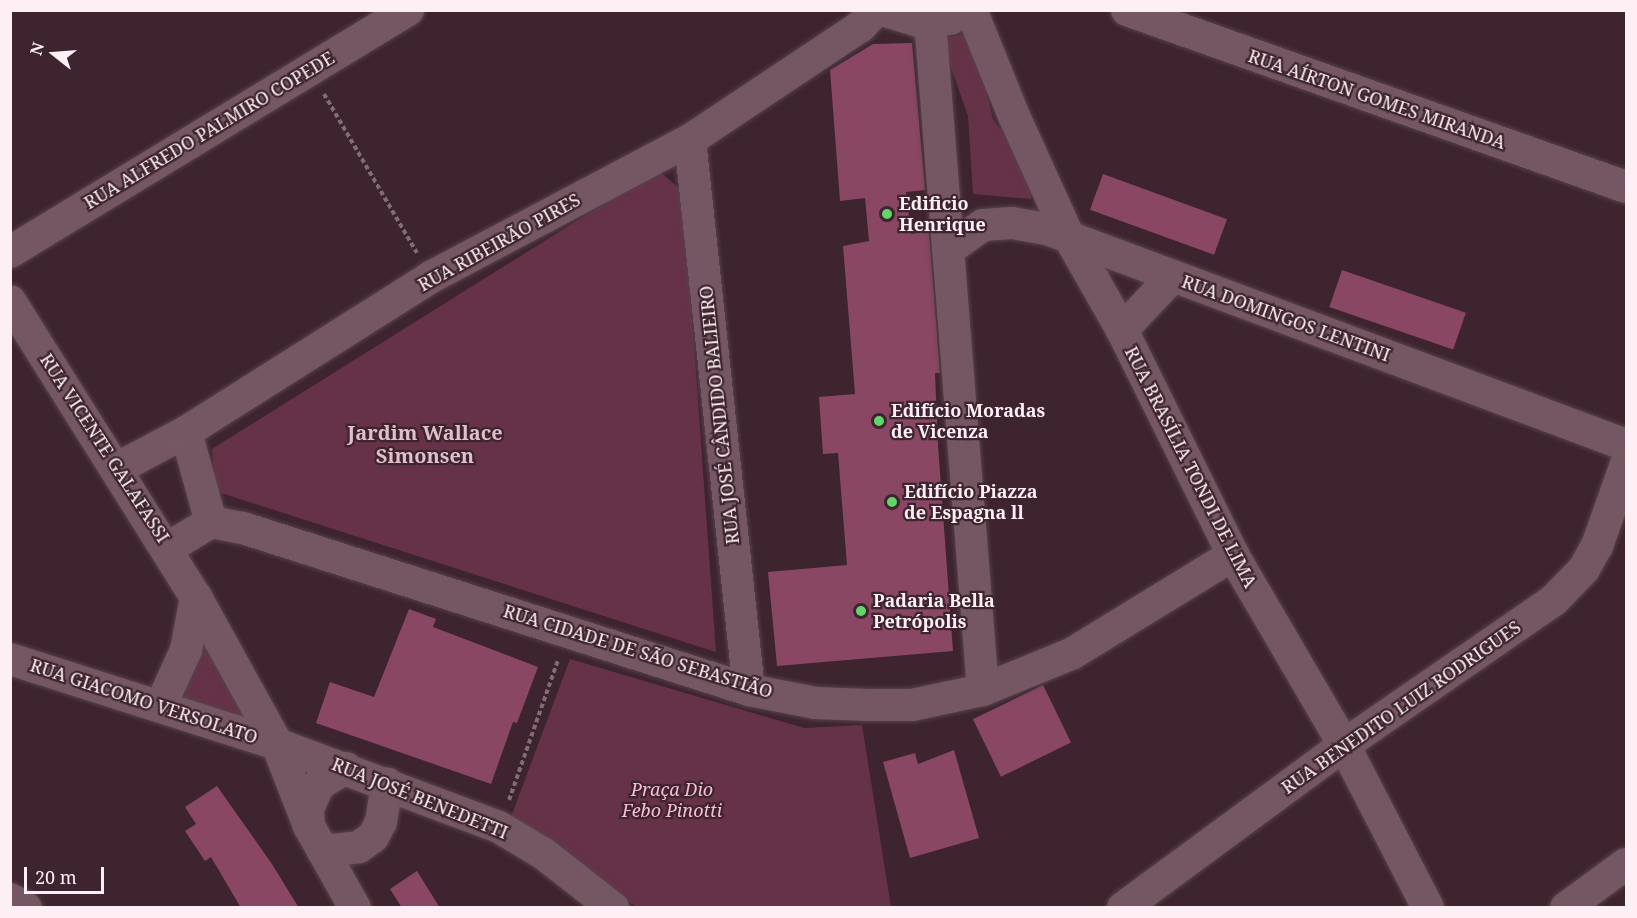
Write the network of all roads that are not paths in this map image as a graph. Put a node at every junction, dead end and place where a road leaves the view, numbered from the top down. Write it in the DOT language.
graph roads {
  1 [pos="408,10"];
  2 [pos="876,10"];
  3 [pos="882,10"];
  4 [pos="1127,10"];
  5 [pos="980,14"];
  6 [pos="930,21"];
  7 [pos="690,140"];
  8 [pos="1626,187"];
  9 [pos="1068,235"];
  10 [pos="948,250"];
  11 [pos="10,252"];
  12 [pos="1173,276"];
  13 [pos="10,301"];
  14 [pos="1122,330"];
  15 [pos="186,432"];
  16 [pos="1626,445"];
  17 [pos="1626,464"];
  18 [pos="118,468"];
  19 [pos="211,522"];
  20 [pos="168,548"];
  21 [pos="1233,555"];
  22 [pos="196,597"];
  23 [pos="10,659"];
  24 [pos="749,690"];
  25 [pos="983,690"];
  26 [pos="161,705"];
  27 [pos="278,744"];
  28 [pos="1344,745"];
  29 [pos="346,768"];
  30 [pos="387,783"];
  31 [pos="316,838"];
  32 [pos="1626,864"];
  33 [pos="10,899"];
  34 [pos="26,908"];
  35 [pos="355,908"];
  36 [pos="613,908"];
  37 [pos="1123,908"];
  38 [pos="1428,908"];
  39 [pos="1566,908"];
  1 -- 11 [label="street, RUA ALFREDO PALMIRO COPEDE"];
  2 -- 7 [label="street, RUA RIBEIRÃO PIRES"];
  3 -- 6 [label="street"];
  4 -- 8 [label="street, RUA AÍRTON GOMES MIRANDA"];
  5 -- 6 [label="street"];
  5 -- 9 [label="street, RUA BRASÍLIA TONDI DE LIMA"];
  6 -- 10 [label="street"];
  7 -- 15 [label="street, RUA RIBEIRÃO PIRES"];
  7 -- 24 [label="street, RUA JOSÉ CÂNDIDO BALIEIRO"];
  9 -- 10 [label="street, RUA DOMINGOS LENTINI"];
  9 -- 12 [label="street, RUA DOMINGOS LENTINI"];
  9 -- 14 [label="street, RUA BRASÍLIA TONDI DE LIMA"];
  10 -- 25 [label="street"];
  12 -- 14 [label="street"];
  12 -- 16 [label="street, RUA DOMINGOS LENTINI"];
  13 -- 18 [label="street, RUA VICENTE GALAFASSI"];
  14 -- 21 [label="street, RUA BRASÍLIA TONDI DE LIMA"];
  15 -- 18 [label="street, RUA RIBEIRÃO PIRES"];
  15 -- 19 [label="street"];
  17 -- 28 [label="street, RUA BENEDITO LUIZ RODRIGUES"];
  18 -- 20 [label="street, RUA VICENTE GALAFASSI"];
  19 -- 20 [label="street"];
  19 -- 24 [label="street, RUA CIDADE DE SÃO SEBASTIÃO"];
  20 -- 22 [label="street, RUA VICENTE GALAFASSI"];
  21 -- 25 [label="street, RUA CIDADE DE SÃO SEBASTIÃO"];
  21 -- 28 [label="street, RUA BRASÍLIA TONDI DE LIMA"];
  22 -- 26 [label="street"];
  22 -- 27 [label="street, RUA VICENTE GALAFASSI"];
  23 -- 26 [label="street, RUA GIACOMO VERSOLATO"];
  24 -- 25 [label="street, RUA CIDADE DE SÃO SEBASTIÃO"];
  26 -- 27 [label="street, RUA GIACOMO VERSOLATO"];
  27 -- 29 [label="street, RUA JOSÉ BENEDETTI"];
  27 -- 31 [label="street, RUA VICENTE GALAFASSI"];
  28 -- 37 [label="street, RUA BENEDITO LUIZ RODRIGUES"];
  28 -- 38 [label="street, RUA BRASÍLIA TONDI DE LIMA"];
  29 -- 30 [label="street, RUA JOSÉ BENEDETTI"];
  29 -- 31 [label="street"];
  30 -- 31 [label="street"];
  30 -- 36 [label="street, RUA JOSÉ BENEDETTI"];
  31 -- 35 [label="street, RUA VICENTE GALAFASSI"];
  32 -- 39 [label="street"];
  33 -- 34 [label="street"];
}
